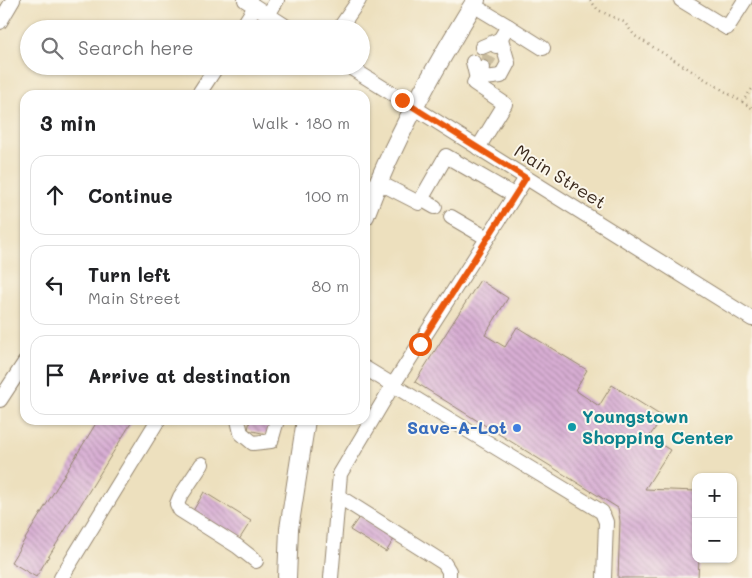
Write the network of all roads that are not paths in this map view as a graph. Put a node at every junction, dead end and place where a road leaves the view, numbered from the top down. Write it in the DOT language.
graph roads {
  1 [pos="13,0"];
  2 [pos="277,0"];
  3 [pos="359,0"];
  4 [pos="681,0"];
  5 [pos="745,0"];
  6 [pos="474,2"];
  7 [pos="250,3"];
  8 [pos="268,15"];
  9 [pos="244,20"];
  10 [pos="276,20"];
  11 [pos="345,20"];
  12 [pos="0,22"];
  13 [pos="508,26"];
  14 [pos="501,39"];
  15 [pos="542,48"];
  16 [pos="487,50"];
  17 [pos="211,75"];
  18 [pos="362,75"];
  19 [pos="201,90"];
  20 [pos="413,108"];
  21 [pos="478,148"];
  22 [pos="490,156"];
  23 [pos="479,175"];
  24 [pos="526,178"];
  25 [pos="378,182"];
  26 [pos="514,195"];
  27 [pos="421,198"];
  28 [pos="370,203"];
  29 [pos="435,207"];
  30 [pos="451,217"];
  31 [pos="487,238"];
  32 [pos="752,319"];
  33 [pos="20,370"];
  34 [pos="370,371"];
  35 [pos="393,385"];
  36 [pos="0,400"];
  37 [pos="370,424"];
  38 [pos="155,425"];
  39 [pos="239,425"];
  40 [pos="276,425"];
  41 [pos="305,425"];
  42 [pos="369,425"];
  43 [pos="202,464"];
  44 [pos="338,496"];
  45 [pos="256,561"];
  46 [pos="61,578"];
  47 [pos="287,578"];
  48 [pos="331,578"];
  49 [pos="449,578"];
  50 [pos="604,578"];
  1 -- 12 [label="street"];
  2 -- 8 [label="street"];
  3 -- 11 [label="street"];
  4 -- 5 [label="street"];
  6 -- 13 [label="street"];
  6 -- 20 [label="main road"];
  7 -- 8 [label="street"];
  7 -- 9 [label="street"];
  8 -- 10 [label="street"];
  13 -- 14 [label="street"];
  13 -- 15 [label="street"];
  14 -- 16 [label="street"];
  14 -- 21 [label="street"];
  17 -- 19 [label="street"];
  18 -- 20 [label="street, Main Street"];
  20 -- 21 [label="street, Main Street"];
  20 -- 25 [label="main road"];
  21 -- 22 [label="street, Main Street"];
  22 -- 23 [label="street"];
  22 -- 24 [label="street, Main Street"];
  23 -- 26 [label="street"];
  23 -- 27 [label="street"];
  24 -- 26 [label="street"];
  24 -- 32 [label="street, Main Street"];
  25 -- 27 [label="street"];
  25 -- 28 [label="main road"];
  26 -- 31 [label="street"];
  27 -- 29 [label="street"];
  30 -- 31 [label="street"];
  31 -- 35 [label="street"];
  33 -- 36 [label="street"];
  34 -- 35 [label="street"];
  35 -- 37 [label="street"];
  35 -- 50 [label="street"];
  38 -- 46 [label="street"];
  39 -- 40 [label="street"];
  41 -- 47 [label="main road"];
  42 -- 44 [label="street"];
  43 -- 45 [label="street"];
  44 -- 48 [label="street"];
  44 -- 49 [label="street"];
}
